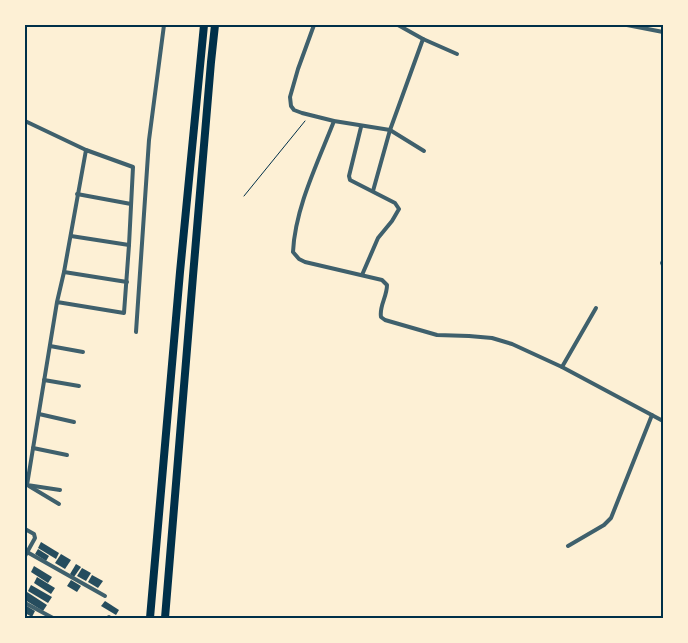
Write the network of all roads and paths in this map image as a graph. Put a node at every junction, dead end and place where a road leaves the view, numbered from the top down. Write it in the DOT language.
graph roads {
  1 [pos="164,25"];
  2 [pos="204,25"];
  3 [pos="216,25"];
  4 [pos="314,25"];
  5 [pos="398,25"];
  6 [pos="628,25"];
  7 [pos="640,27"];
  8 [pos="663,32"];
  9 [pos="423,39"];
  10 [pos="457,54"];
  11 [pos="310,116"];
  12 [pos="25,121"];
  13 [pos="334,121"];
  14 [pos="362,127"];
  15 [pos="390,130"];
  16 [pos="86,150"];
  17 [pos="424,151"];
  18 [pos="373,191"];
  19 [pos="77,194"];
  20 [pos="244,196"];
  21 [pos="131,204"];
  22 [pos="71,236"];
  23 [pos="130,245"];
  24 [pos="663,258"];
  25 [pos="663,268"];
  26 [pos="64,272"];
  27 [pos="362,275"];
  28 [pos="127,282"];
  29 [pos="57,302"];
  30 [pos="596,308"];
  31 [pos="136,332"];
  32 [pos="50,346"];
  33 [pos="83,352"];
  34 [pos="562,367"];
  35 [pos="44,380"];
  36 [pos="79,386"];
  37 [pos="38,414"];
  38 [pos="652,415"];
  39 [pos="663,421"];
  40 [pos="74,422"];
  41 [pos="33,448"];
  42 [pos="67,455"];
  43 [pos="26,484"];
  44 [pos="60,490"];
  45 [pos="59,504"];
  46 [pos="25,528"];
  47 [pos="568,546"];
  48 [pos="26,554"];
  49 [pos="106,596"];
  50 [pos="25,603"];
  51 [pos="53,618"];
  52 [pos="150,618"];
  53 [pos="165,618"];
  1 -- 31 [label="street"];
  2 -- 52 [label="highway"];
  3 -- 53 [label="highway"];
  4 -- 11 [label="street"];
  5 -- 9 [label="street"];
  6 -- 7 [label="street"];
  7 -- 8 [label="street"];
  9 -- 10 [label="street"];
  9 -- 15 [label="street"];
  11 -- 13 [label="street"];
  11 -- 20 [label="path"];
  12 -- 16 [label="street"];
  13 -- 14 [label="street"];
  13 -- 27 [label="street"];
  14 -- 15 [label="street"];
  14 -- 18 [label="street"];
  15 -- 17 [label="street"];
  15 -- 18 [label="street"];
  16 -- 19 [label="street"];
  16 -- 21 [label="street"];
  18 -- 27 [label="street"];
  19 -- 21 [label="street"];
  19 -- 22 [label="street"];
  21 -- 23 [label="street"];
  22 -- 23 [label="street"];
  22 -- 26 [label="street"];
  23 -- 28 [label="street"];
  24 -- 25 [label="lane"];
  26 -- 28 [label="street"];
  26 -- 29 [label="street"];
  27 -- 34 [label="street"];
  28 -- 29 [label="street"];
  29 -- 32 [label="street"];
  30 -- 34 [label="street"];
  32 -- 33 [label="street"];
  32 -- 35 [label="street"];
  34 -- 38 [label="street"];
  35 -- 36 [label="street"];
  35 -- 37 [label="street"];
  37 -- 40 [label="street"];
  37 -- 41 [label="street"];
  38 -- 39 [label="street"];
  38 -- 47 [label="street"];
  41 -- 42 [label="street"];
  41 -- 43 [label="street"];
  43 -- 44 [label="street"];
  43 -- 45 [label="street"];
  46 -- 48 [label="street"];
  48 -- 49 [label="street"];
  50 -- 51 [label="street"];
}
